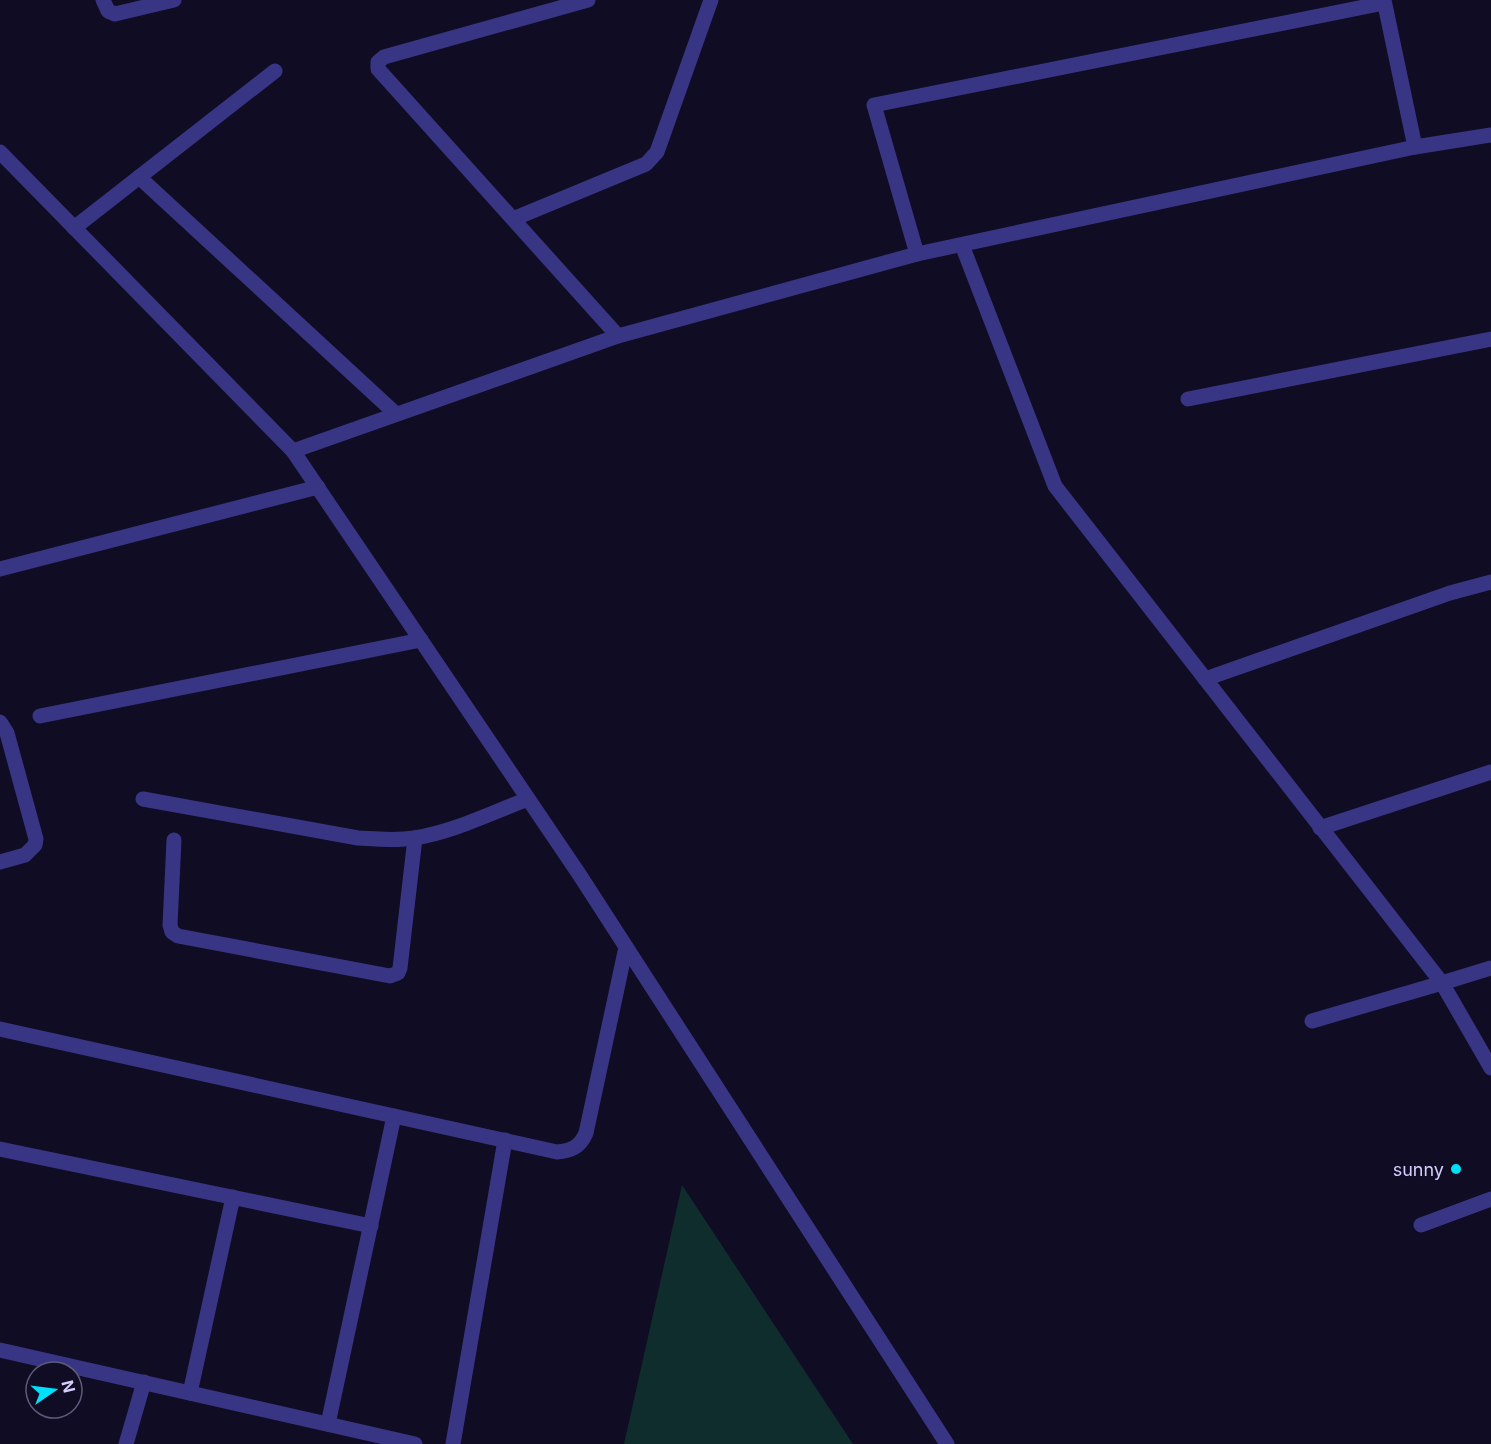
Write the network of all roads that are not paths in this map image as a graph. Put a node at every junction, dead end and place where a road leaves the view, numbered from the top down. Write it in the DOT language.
graph roads {
  1 [pos="103,0"];
  2 [pos="174,0"];
  3 [pos="588,0"];
  4 [pos="711,0"];
  5 [pos="1384,1"];
  6 [pos="274,71"];
  7 [pos="1491,135"];
  8 [pos="1415,147"];
  9 [pos="0,152"];
  10 [pos="139,177"];
  11 [pos="513,219"];
  12 [pos="74,228"];
  13 [pos="962,245"];
  14 [pos="917,254"];
  15 [pos="618,336"];
  16 [pos="1491,339"];
  17 [pos="1188,399"];
  18 [pos="396,414"];
  19 [pos="293,451"];
  20 [pos="318,487"];
  21 [pos="0,569"];
  22 [pos="1491,582"];
  23 [pos="421,640"];
  24 [pos="1205,679"];
  25 [pos="40,716"];
  26 [pos="0,722"];
  27 [pos="1491,772"];
  28 [pos="143,799"];
  29 [pos="528,799"];
  30 [pos="1320,828"];
  31 [pos="415,838"];
  32 [pos="174,840"];
  33 [pos="0,862"];
  34 [pos="626,947"];
  35 [pos="1491,968"];
  36 [pos="1442,983"];
  37 [pos="1312,1021"];
  38 [pos="0,1029"];
  39 [pos="1491,1068"];
  40 [pos="394,1116"];
  41 [pos="505,1140"];
  42 [pos="0,1149"];
  43 [pos="233,1197"];
  44 [pos="1491,1199"];
  45 [pos="1421,1225"];
  46 [pos="370,1226"];
  47 [pos="0,1350"];
  48 [pos="144,1382"];
  49 [pos="190,1393"];
  50 [pos="328,1424"];
  51 [pos="126,1444"];
  52 [pos="415,1444"];
  53 [pos="453,1444"];
  54 [pos="947,1444"];
  1 -- 2 [label="street"];
  3 -- 11 [label="street"];
  4 -- 11 [label="street"];
  5 -- 8 [label="street"];
  5 -- 14 [label="street"];
  6 -- 10 [label="street"];
  7 -- 8 [label="street"];
  8 -- 13 [label="street"];
  9 -- 12 [label="street"];
  10 -- 12 [label="street"];
  10 -- 18 [label="street"];
  11 -- 15 [label="street"];
  12 -- 19 [label="street"];
  13 -- 14 [label="street"];
  13 -- 24 [label="street"];
  14 -- 15 [label="street"];
  15 -- 18 [label="street"];
  16 -- 17 [label="street"];
  18 -- 19 [label="street"];
  19 -- 20 [label="street"];
  20 -- 21 [label="street"];
  20 -- 23 [label="street"];
  22 -- 24 [label="street"];
  23 -- 25 [label="street"];
  23 -- 29 [label="street"];
  24 -- 30 [label="street"];
  26 -- 33 [label="street"];
  27 -- 30 [label="street"];
  28 -- 31 [label="street"];
  29 -- 31 [label="street"];
  29 -- 34 [label="street"];
  30 -- 36 [label="street"];
  31 -- 32 [label="street"];
  34 -- 41 [label="street"];
  34 -- 54 [label="street"];
  35 -- 36 [label="street"];
  36 -- 37 [label="street"];
  36 -- 39 [label="street"];
  38 -- 40 [label="street"];
  40 -- 41 [label="street"];
  40 -- 46 [label="street"];
  41 -- 53 [label="street"];
  42 -- 43 [label="street"];
  43 -- 46 [label="street"];
  43 -- 49 [label="street"];
  44 -- 45 [label="street"];
  46 -- 50 [label="street"];
  47 -- 48 [label="street"];
  48 -- 49 [label="street"];
  48 -- 51 [label="street"];
  49 -- 50 [label="street"];
  50 -- 52 [label="street"];
}
